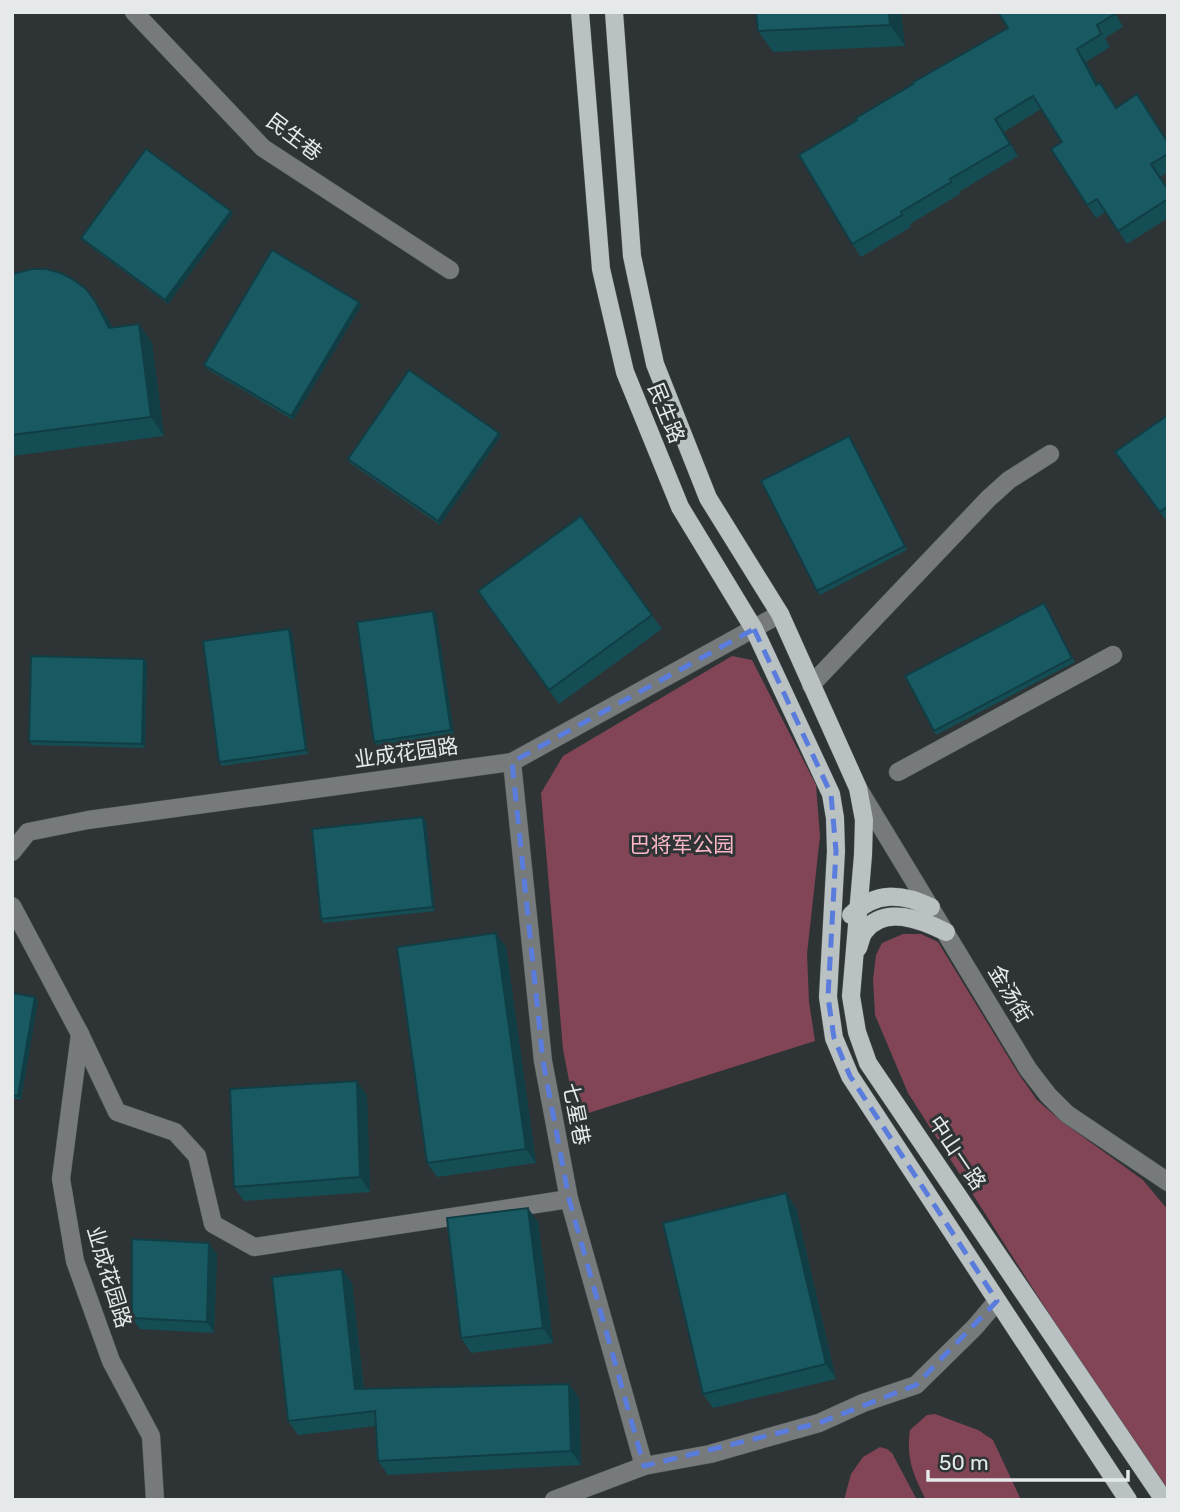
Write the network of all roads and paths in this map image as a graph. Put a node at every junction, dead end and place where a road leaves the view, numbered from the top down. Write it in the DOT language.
graph roads {
  1 [pos="134,12"];
  2 [pos="580,12"];
  3 [pos="614,12"];
  4 [pos="450,270"];
  5 [pos="1050,454"];
  6 [pos="780,614"];
  7 [pos="754,629"];
  8 [pos="1112,655"];
  9 [pos="811,685"];
  10 [pos="512,762"];
  11 [pos="898,772"];
  12 [pos="858,788"];
  13 [pos="12,852"];
  14 [pos="12,906"];
  15 [pos="931,907"];
  16 [pos="858,909"];
  17 [pos="946,932"];
  18 [pos="830,953"];
  19 [pos="853,957"];
  20 [pos="80,1034"];
  21 [pos="1168,1182"];
  22 [pos="569,1199"];
  23 [pos="998,1301"];
  24 [pos="644,1466"];
  25 [pos="155,1500"];
  26 [pos="554,1500"];
  27 [pos="1128,1500"];
  28 [pos="1164,1500"];
  1 -- 4 [label="street, 民生巷"];
  2 -- 7 [label="main road, 民生路"];
  3 -- 6 [label="main road, 民生路"];
  5 -- 9 [label="street"];
  6 -- 7 [label="street, 业成花园路"];
  6 -- 9 [label="main road, 民生路"];
  7 -- 10 [label="street, 业成花园路"];
  7 -- 18 [label="main road, 民生路"];
  8 -- 11 [label="street"];
  9 -- 12 [label="main road, 民生路"];
  10 -- 13 [label="street, 业成花园路"];
  10 -- 22 [label="street, 七星巷"];
  12 -- 15 [label="street, 金汤街"];
  12 -- 16 [label="main road, 中山一路"];
  14 -- 20 [label="street"];
  15 -- 16 [label="main road"];
  15 -- 17 [label="street, 金汤街"];
  16 -- 18 [label="main road"];
  16 -- 19 [label="main road, 中山一路"];
  17 -- 19 [label="main road"];
  17 -- 21 [label="street, 金汤街"];
  18 -- 23 [label="main road"];
  19 -- 28 [label="main road, 中山一路"];
  20 -- 22 [label="street"];
  20 -- 25 [label="street, 业成花园路"];
  22 -- 24 [label="street, 七星巷"];
  23 -- 24 [label="street"];
  23 -- 27 [label="main road"];
  24 -- 26 [label="street"];
}
